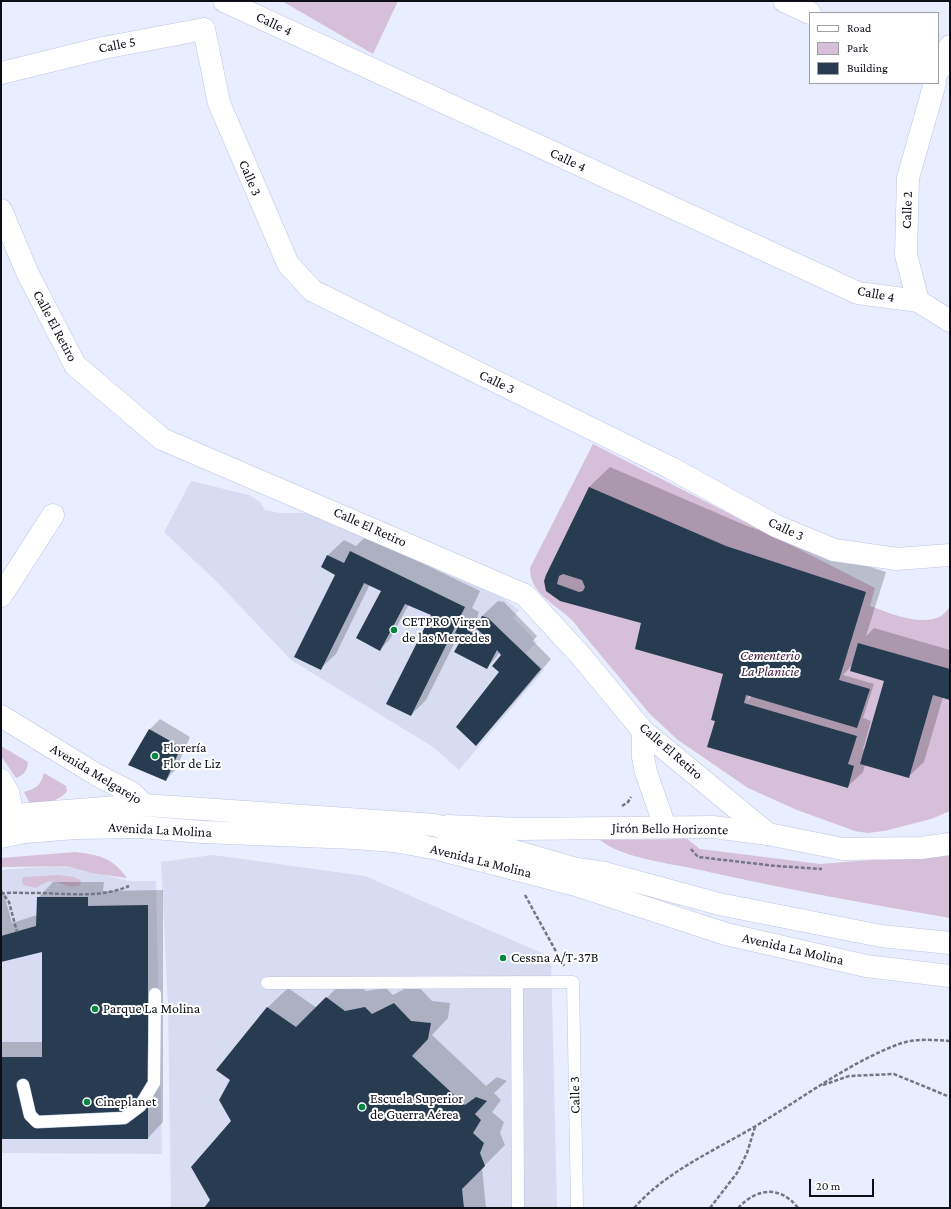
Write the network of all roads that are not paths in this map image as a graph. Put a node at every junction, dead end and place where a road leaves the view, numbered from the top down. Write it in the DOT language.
graph roads {
  1 [pos="219,1"];
  2 [pos="224,1"];
  3 [pos="784,1"];
  4 [pos="809,13"];
  5 [pos="204,29"];
  6 [pos="950,46"];
  7 [pos="939,70"];
  8 [pos="1,73"];
  9 [pos="935,84"];
  10 [pos="1,210"];
  11 [pos="918,301"];
  12 [pos="950,321"];
  13 [pos="53,515"];
  14 [pos="950,555"];
  15 [pos="1,596"];
  16 [pos="1,716"];
  17 [pos="643,731"];
  18 [pos="1,780"];
  19 [pos="144,805"];
  20 [pos="223,809"];
  21 [pos="14,821"];
  22 [pos="436,825"];
  23 [pos="665,827"];
  24 [pos="251,834"];
  25 [pos="768,834"];
  26 [pos="950,835"];
  27 [pos="1,837"];
  28 [pos="950,844"];
  29 [pos="920,848"];
  30 [pos="950,943"];
  31 [pos="950,976"];
  32 [pos="267,982"];
  33 [pos="517,982"];
  34 [pos="155,994"];
  35 [pos="23,1085"];
  36 [pos="518,1208"];
  37 [pos="577,1208"];
  1 -- 5 [label="street"];
  2 -- 11 [label="street, Calle 4"];
  3 -- 4 [label="street"];
  5 -- 8 [label="street, Calle 5"];
  5 -- 14 [label="street, Calle 3"];
  6 -- 7 [label="street"];
  9 -- 11 [label="street, Calle 2"];
  10 -- 17 [label="street, Calle El Retiro"];
  11 -- 12 [label="street"];
  13 -- 15 [label="street"];
  16 -- 19 [label="street, Avenida Melgarejo"];
  17 -- 23 [label="street"];
  17 -- 25 [label="street, Calle El Retiro"];
  18 -- 21 [label="street"];
  19 -- 20 [label="street, Avenida Melgarejo"];
  19 -- 21 [label="street, Avenida La Molina"];
  20 -- 22 [label="street, Avenida La Molina"];
  21 -- 24 [label="street, Avenida La Molina"];
  21 -- 27 [label="street, Avenida La Molina"];
  22 -- 23 [label="street, Jirón Bello Horizonte"];
  22 -- 24 [label="street"];
  22 -- 30 [label="street, Avenida La Molina"];
  23 -- 25 [label="street, Jirón Bello Horizonte"];
  24 -- 31 [label="street, Avenida La Molina"];
  25 -- 29 [label="street, Jirón Bello Horizonte"];
  26 -- 29 [label="street"];
  28 -- 29 [label="street, Jirón Bello Horizonte"];
  32 -- 33 [label="lane"];
  33 -- 36 [label="lane"];
  33 -- 37 [label="lane, Calle 3"];
  34 -- 35 [label="lane"];
}
